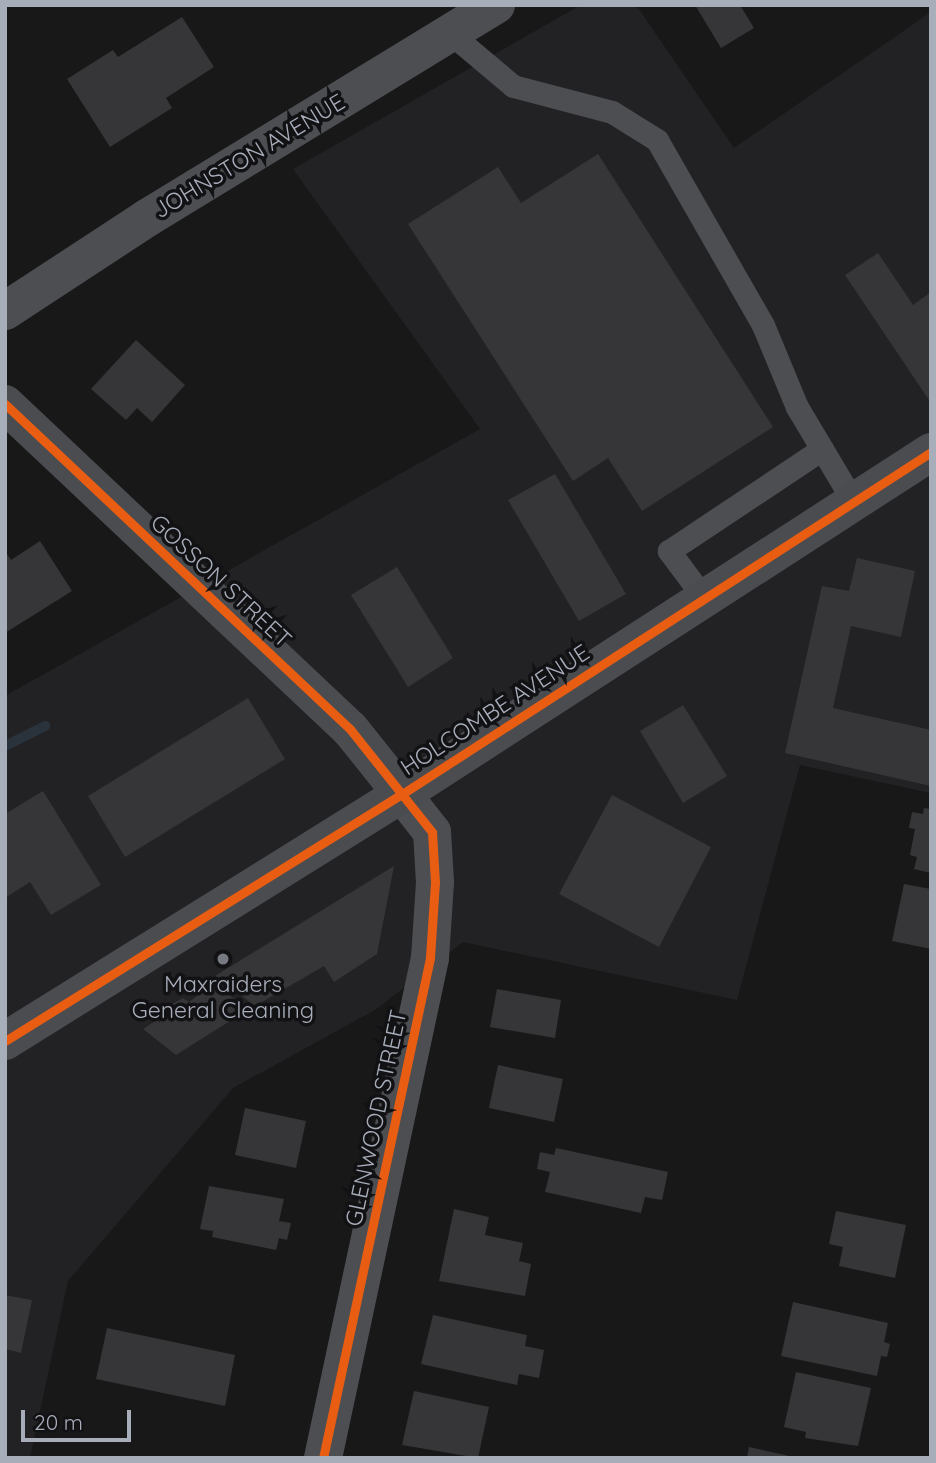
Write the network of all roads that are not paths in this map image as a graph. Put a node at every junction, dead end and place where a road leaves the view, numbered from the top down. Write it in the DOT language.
graph roads {
  1 [pos="496,5"];
  2 [pos="450,33"];
  3 [pos="5,310"];
  4 [pos="5,404"];
  5 [pos="822,449"];
  6 [pos="931,452"];
  7 [pos="853,501"];
  8 [pos="704,598"];
  9 [pos="401,794"];
  10 [pos="5,1041"];
  11 [pos="323,1458"];
  1 -- 2 [label="street, JOHNSTON AVENUE"];
  2 -- 3 [label="street, JOHNSTON AVENUE"];
  2 -- 5 [label="lane"];
  4 -- 9 [label="street, GOSSON STREET"];
  5 -- 7 [label="lane"];
  5 -- 8 [label="lane"];
  6 -- 7 [label="street, HOLCOMBE AVENUE"];
  7 -- 8 [label="street, HOLCOMBE AVENUE"];
  8 -- 9 [label="street, HOLCOMBE AVENUE"];
  9 -- 10 [label="street, HOLCOMBE AVENUE"];
  9 -- 11 [label="street, GLENWOOD STREET"];
}
